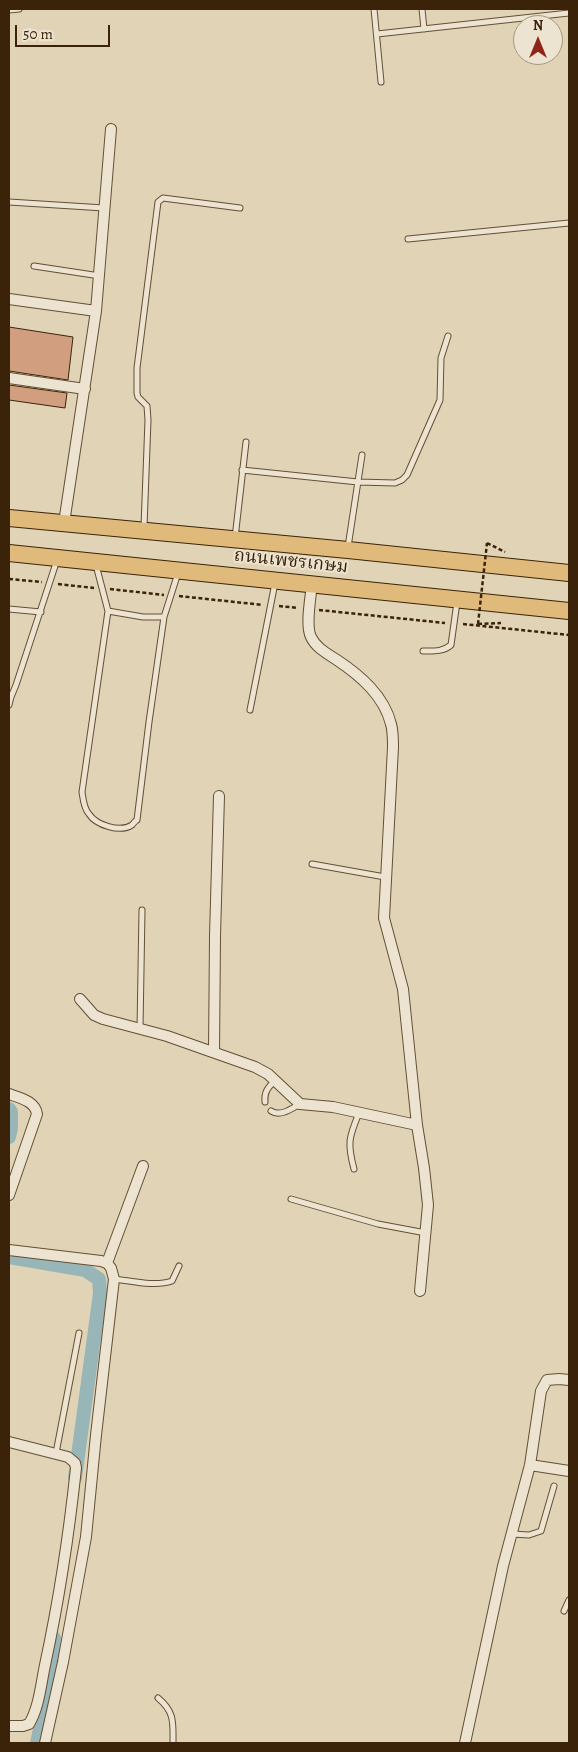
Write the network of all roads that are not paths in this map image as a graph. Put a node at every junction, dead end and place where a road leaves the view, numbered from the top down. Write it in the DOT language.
graph roads {
  1 [pos="19,9"];
  2 [pos="374,9"];
  3 [pos="422,9"];
  4 [pos="9,10"];
  5 [pos="569,13"];
  6 [pos="424,29"];
  7 [pos="377,34"];
  8 [pos="382,82"];
  9 [pos="111,128"];
  10 [pos="9,202"];
  11 [pos="104,208"];
  12 [pos="240,208"];
  13 [pos="569,223"];
  14 [pos="408,239"];
  15 [pos="34,266"];
  16 [pos="100,276"];
  17 [pos="9,299"];
  18 [pos="96,311"];
  19 [pos="448,336"];
  20 [pos="9,378"];
  21 [pos="85,389"];
  22 [pos="246,442"];
  23 [pos="362,455"];
  24 [pos="242,470"];
  25 [pos="358,482"];
  26 [pos="9,518"];
  27 [pos="64,523"];
  28 [pos="144,530"];
  29 [pos="235,538"];
  30 [pos="348,550"];
  31 [pos="9,553"];
  32 [pos="58,558"];
  33 [pos="95,562"];
  34 [pos="179,571"];
  35 [pos="569,573"];
  36 [pos="276,580"];
  37 [pos="312,583"];
  38 [pos="457,599"];
  39 [pos="9,609"];
  40 [pos="108,610"];
  41 [pos="569,611"];
  42 [pos="41,612"];
  43 [pos="164,618"];
  44 [pos="423,651"];
  45 [pos="10,697"];
  46 [pos="9,705"];
  47 [pos="250,710"];
  48 [pos="219,796"];
  49 [pos="312,864"];
  50 [pos="385,877"];
  51 [pos="142,910"];
  52 [pos="80,999"];
  53 [pos="140,1029"];
  54 [pos="214,1052"];
  55 [pos="274,1081"];
  56 [pos="9,1094"];
  57 [pos="265,1102"];
  58 [pos="300,1104"];
  59 [pos="271,1110"];
  60 [pos="359,1112"];
  61 [pos="418,1125"];
  62 [pos="143,1166"];
  63 [pos="354,1169"];
  64 [pos="9,1195"];
  65 [pos="291,1199"];
  66 [pos="426,1233"];
  67 [pos="9,1250"];
  68 [pos="107,1264"];
  69 [pos="179,1266"];
  70 [pos="114,1279"];
  71 [pos="420,1292"];
  72 [pos="79,1333"];
  73 [pos="569,1380"];
  74 [pos="9,1442"];
  75 [pos="56,1453"];
  76 [pos="530,1466"];
  77 [pos="569,1471"];
  78 [pos="554,1486"];
  79 [pos="512,1534"];
  80 [pos="569,1600"];
  81 [pos="564,1612"];
  82 [pos="158,1698"];
  83 [pos="9,1726"];
  84 [pos="45,1743"];
  85 [pos="173,1743"];
  86 [pos="465,1743"];
  1 -- 4 [label="lane"];
  2 -- 7 [label="lane"];
  3 -- 6 [label="lane"];
  5 -- 6 [label="lane"];
  6 -- 7 [label="lane"];
  7 -- 8 [label="lane"];
  9 -- 11 [label="street"];
  10 -- 11 [label="lane"];
  11 -- 16 [label="street"];
  12 -- 28 [label="lane"];
  13 -- 14 [label="lane"];
  15 -- 16 [label="lane"];
  16 -- 18 [label="street"];
  17 -- 18 [label="street"];
  18 -- 21 [label="street"];
  19 -- 25 [label="lane"];
  20 -- 21 [label="street"];
  21 -- 27 [label="street"];
  22 -- 24 [label="lane"];
  23 -- 25 [label="lane"];
  24 -- 25 [label="lane"];
  24 -- 29 [label="lane"];
  25 -- 30 [label="lane"];
  26 -- 27 [label="main road, ถนนเพชรเกษม"];
  27 -- 28 [label="main road, ถนนเพชรเกษม"];
  28 -- 29 [label="main road, ถนนเพชรเกษม"];
  29 -- 30 [label="main road, ถนนเพชรเกษม"];
  30 -- 35 [label="main road, ถนนเพชรเกษม"];
  31 -- 32 [label="main road, ถนนเพชรเกษม"];
  32 -- 33 [label="main road, ถนนเพชรเกษม"];
  32 -- 42 [label="lane"];
  33 -- 34 [label="main road, ถนนเพชรเกษม"];
  33 -- 40 [label="lane"];
  34 -- 36 [label="main road, ถนนเพชรเกษม"];
  34 -- 43 [label="lane"];
  36 -- 37 [label="main road, ถนนเพชรเกษม"];
  36 -- 47 [label="lane"];
  37 -- 38 [label="main road, ถนนเพชรเกษม"];
  37 -- 50 [label="street"];
  38 -- 41 [label="main road, ถนนเพชรเกษม"];
  38 -- 44 [label="lane"];
  39 -- 42 [label="lane"];
  40 -- 43 [label="lane"];
  40 -- 43 [label="lane"];
  42 -- 45 [label="lane"];
  45 -- 46 [label="lane"];
  48 -- 54 [label="street"];
  49 -- 50 [label="lane"];
  50 -- 61 [label="street"];
  51 -- 53 [label="lane"];
  52 -- 53 [label="street"];
  53 -- 54 [label="street"];
  54 -- 55 [label="street"];
  55 -- 57 [label="lane"];
  55 -- 58 [label="street"];
  56 -- 64 [label="street"];
  58 -- 59 [label="lane"];
  58 -- 60 [label="street"];
  60 -- 61 [label="street"];
  60 -- 63 [label="lane"];
  61 -- 66 [label="street"];
  62 -- 68 [label="street"];
  65 -- 66 [label="lane"];
  66 -- 71 [label="street"];
  67 -- 68 [label="street"];
  68 -- 70 [label="street"];
  69 -- 70 [label="lane"];
  70 -- 84 [label="street"];
  72 -- 75 [label="lane"];
  73 -- 76 [label="street"];
  74 -- 75 [label="street"];
  75 -- 83 [label="street"];
  76 -- 77 [label="street"];
  76 -- 79 [label="street"];
  78 -- 79 [label="lane"];
  79 -- 86 [label="street"];
  80 -- 81 [label="lane"];
  82 -- 85 [label="lane"];
}
